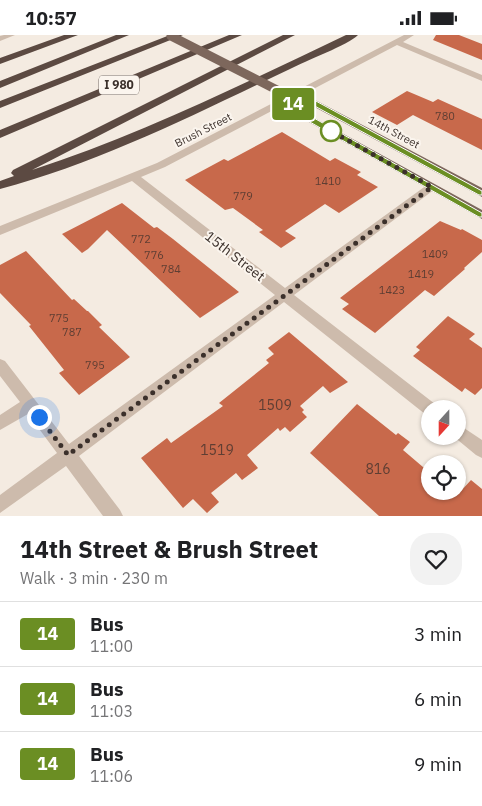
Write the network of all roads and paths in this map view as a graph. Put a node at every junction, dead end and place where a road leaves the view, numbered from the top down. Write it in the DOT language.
graph roads {
  1 [pos="10,35"];
  2 [pos="73,35"];
  3 [pos="124,35"];
  4 [pos="169,35"];
  5 [pos="178,35"];
  6 [pos="237,35"];
  7 [pos="290,35"];
  8 [pos="353,35"];
  9 [pos="410,35"];
  10 [pos="0,39"];
  11 [pos="397,42"];
  12 [pos="0,61"];
  13 [pos="482,78"];
  14 [pos="0,85"];
  15 [pos="292,97"];
  16 [pos="0,105"];
  17 [pos="0,134"];
  18 [pos="134,177"];
  19 [pos="0,181"];
  20 [pos="0,185"];
  21 [pos="432,187"];
  22 [pos="482,193"];
  23 [pos="482,215"];
  24 [pos="0,231"];
  25 [pos="284,295"];
  26 [pos="0,365"];
  27 [pos="421,402"];
  28 [pos="30,404"];
  29 [pos="0,423"];
  30 [pos="466,437"];
  31 [pos="482,450"];
  32 [pos="68,455"];
  33 [pos="0,505"];
  34 [pos="114,516"];
  1 -- 10 [label="street"];
  2 -- 12 [label="highway"];
  3 -- 14 [label="highway"];
  4 -- 15 [label="main road, 14th Street, bridge"];
  5 -- 16 [label="highway, I 980"];
  6 -- 17 [label="highway, I 980"];
  7 -- 19 [label="highway"];
  8 -- 20 [label="highway"];
  9 -- 11 [label="street, Brush Street"];
  11 -- 13 [label="street"];
  11 -- 15 [label="street, Brush Street"];
  15 -- 18 [label="street, Brush Street"];
  15 -- 21 [label="main road"];
  15 -- 22 [label="main road, 14th Street"];
  18 -- 24 [label="street, Brush Street"];
  18 -- 25 [label="street, 15th Street"];
  21 -- 23 [label="main road"];
  21 -- 25 [label="street"];
  25 -- 27 [label="street, 15th Street"];
  25 -- 32 [label="street"];
  26 -- 28 [label="street"];
  28 -- 29 [label="street"];
  28 -- 32 [label="street"];
  30 -- 31 [label="street"];
  32 -- 33 [label="street"];
  32 -- 34 [label="street"];
}
